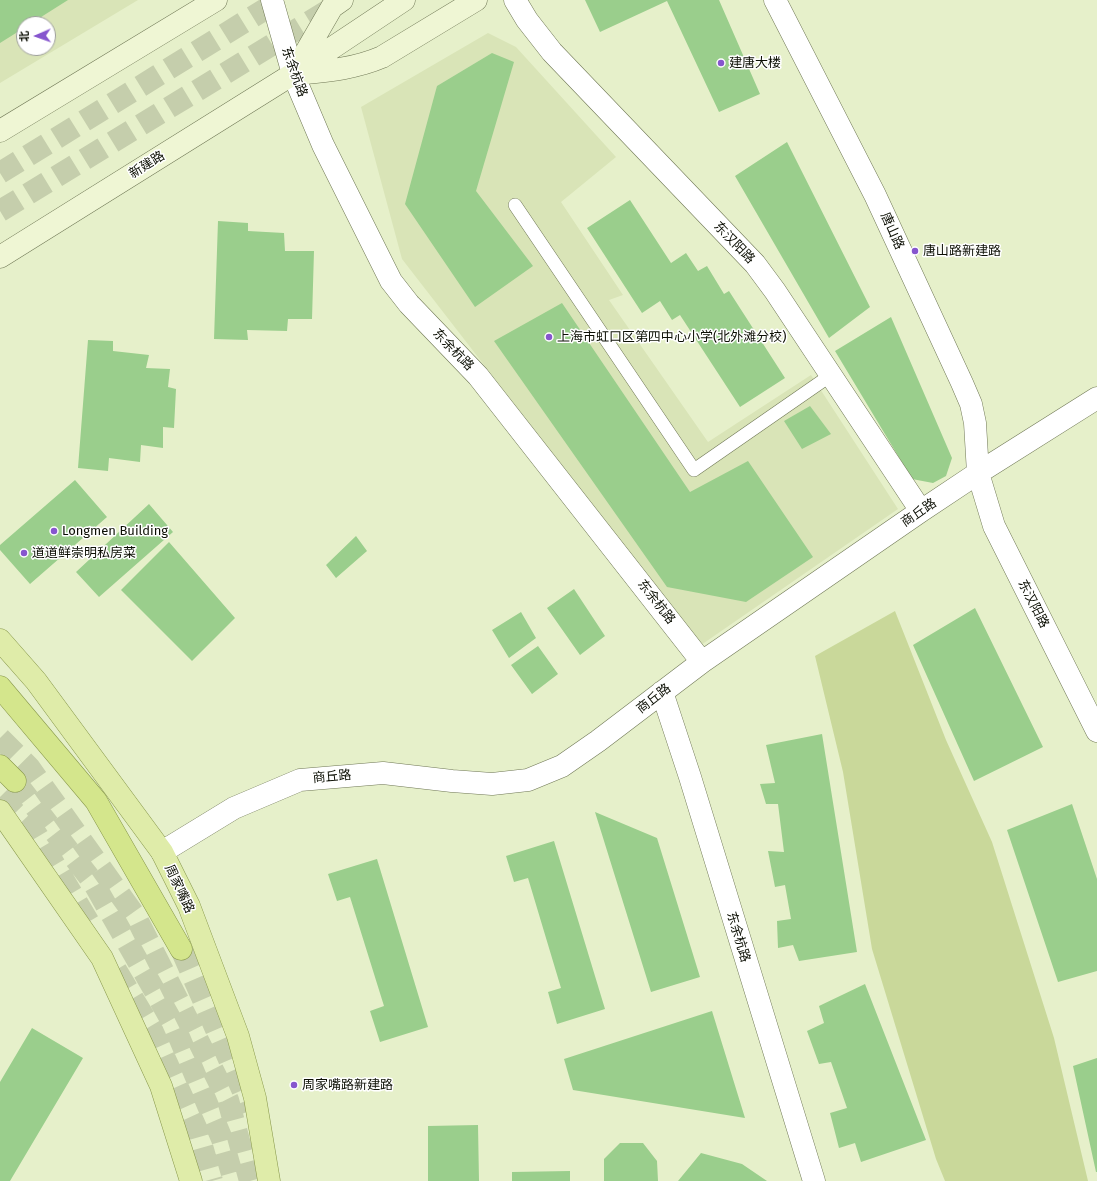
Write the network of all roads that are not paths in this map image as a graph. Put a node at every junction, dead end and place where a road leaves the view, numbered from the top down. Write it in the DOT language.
graph roads {
  1 [pos="216,0"];
  2 [pos="272,0"];
  3 [pos="342,0"];
  4 [pos="404,0"];
  5 [pos="476,0"];
  6 [pos="515,0"];
  7 [pos="775,0"];
  8 [pos="293,74"];
  9 [pos="0,131"];
  10 [pos="515,205"];
  11 [pos="0,257"];
  12 [pos="831,375"];
  13 [pos="1097,398"];
  14 [pos="978,473"];
  15 [pos="921,511"];
  16 [pos="0,640"];
  17 [pos="702,662"];
  18 [pos="0,687"];
  19 [pos="662,692"];
  20 [pos="1097,731"];
  21 [pos="0,811"];
  22 [pos="162,852"];
  23 [pos="181,949"];
  24 [pos="191,1181"];
  25 [pos="270,1181"];
  26 [pos="814,1181"];
  1 -- 9 [label="main road"];
  2 -- 8 [label="street, 东余杭路"];
  3 -- 8 [label="main road"];
  4 -- 8 [label="main road"];
  5 -- 8 [label="main road, 新建路"];
  6 -- 12 [label="street, 东汉阳路"];
  7 -- 14 [label="street, 唐山路"];
  8 -- 11 [label="main road, 新建路"];
  8 -- 17 [label="street, 东余杭路"];
  10 -- 12 [label="lane"];
  12 -- 15 [label="street, 东汉阳路"];
  13 -- 14 [label="street, 商丘路"];
  14 -- 15 [label="street, 商丘路"];
  14 -- 20 [label="street, 东汉阳路"];
  15 -- 17 [label="street, 商丘路"];
  16 -- 22 [label="main road, 周家嘴路"];
  17 -- 19 [label="street, 商丘路"];
  18 -- 23 [label="highway"];
  19 -- 22 [label="street, 商丘路"];
  19 -- 26 [label="street, 东余杭路"];
  21 -- 24 [label="main road"];
  22 -- 25 [label="main road, 周家嘴路"];
}
